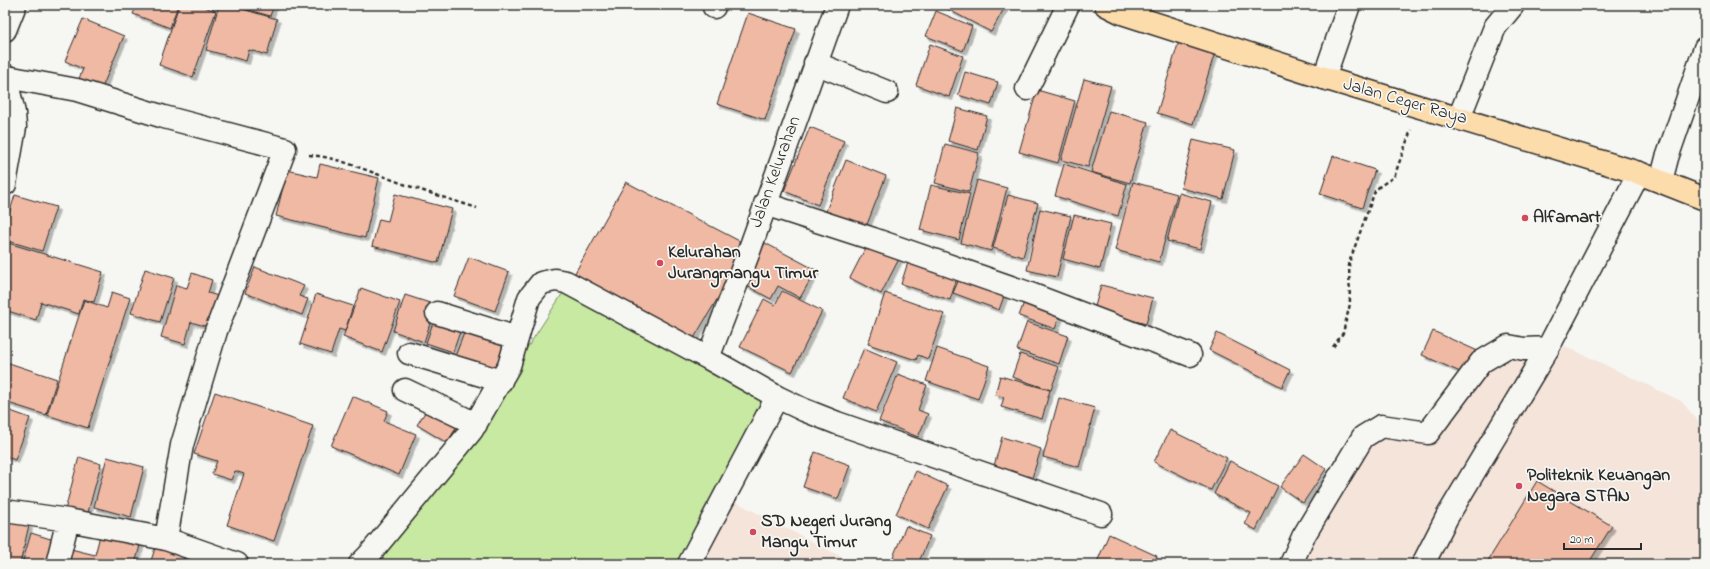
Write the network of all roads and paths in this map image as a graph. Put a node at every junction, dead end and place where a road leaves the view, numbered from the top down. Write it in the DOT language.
graph roads {
  1 [pos="15,5"];
  2 [pos="837,5"];
  3 [pos="1068,5"];
  4 [pos="1349,5"];
  5 [pos="1513,5"];
  6 [pos="1118,8"];
  7 [pos="5,30"];
  8 [pos="1705,48"];
  9 [pos="815,63"];
  10 [pos="6,76"];
  11 [pos="1324,78"];
  12 [pos="1027,89"];
  13 [pos="887,92"];
  14 [pos="1419,107"];
  15 [pos="1459,118"];
  16 [pos="285,149"];
  17 [pos="1640,172"];
  18 [pos="1661,181"];
  19 [pos="5,184"];
  20 [pos="1705,199"];
  21 [pos="765,204"];
  22 [pos="477,208"];
  23 [pos="437,313"];
  24 [pos="517,338"];
  25 [pos="1333,347"];
  26 [pos="1548,348"];
  27 [pos="409,353"];
  28 [pos="1190,355"];
  29 [pos="708,358"];
  30 [pos="501,382"];
  31 [pos="405,390"];
  32 [pos="777,397"];
  33 [pos="476,424"];
  34 [pos="5,511"];
  35 [pos="1102,514"];
  36 [pos="68,520"];
  37 [pos="166,538"];
  38 [pos="57,564"];
  39 [pos="237,564"];
  40 [pos="360,564"];
  41 [pos="689,564"];
  42 [pos="1291,564"];
  43 [pos="1423,564"];
  1 -- 7 [label="street"];
  2 -- 9 [label="street, Jalan Kelurahan"];
  3 -- 12 [label="street"];
  4 -- 11 [label="street"];
  5 -- 15 [label="street"];
  6 -- 11 [label="main road, Jalan Ceger Raya"];
  8 -- 18 [label="street"];
  9 -- 13 [label="street"];
  9 -- 21 [label="street, Jalan Kelurahan"];
  10 -- 16 [label="street"];
  10 -- 19 [label="street"];
  11 -- 14 [label="main road, Jalan Ceger Raya"];
  14 -- 15 [label="main road, Jalan Ceger Raya"];
  14 -- 25 [label="path"];
  15 -- 17 [label="main road, Jalan Ceger Raya"];
  16 -- 22 [label="path"];
  16 -- 37 [label="street"];
  17 -- 18 [label="main road, Jalan Ceger Raya"];
  17 -- 26 [label="street"];
  18 -- 20 [label="main road, Jalan Ceger Raya"];
  21 -- 28 [label="street"];
  21 -- 29 [label="street, Jalan Kelurahan"];
  23 -- 24 [label="street"];
  24 -- 29 [label="street"];
  24 -- 30 [label="street"];
  26 -- 42 [label="street"];
  26 -- 43 [label="street"];
  27 -- 30 [label="street"];
  29 -- 32 [label="street"];
  30 -- 33 [label="street"];
  31 -- 33 [label="street"];
  32 -- 35 [label="street"];
  32 -- 41 [label="street"];
  33 -- 40 [label="street"];
  34 -- 36 [label="street"];
  36 -- 37 [label="street"];
  36 -- 38 [label="street"];
  37 -- 39 [label="street"];
}
